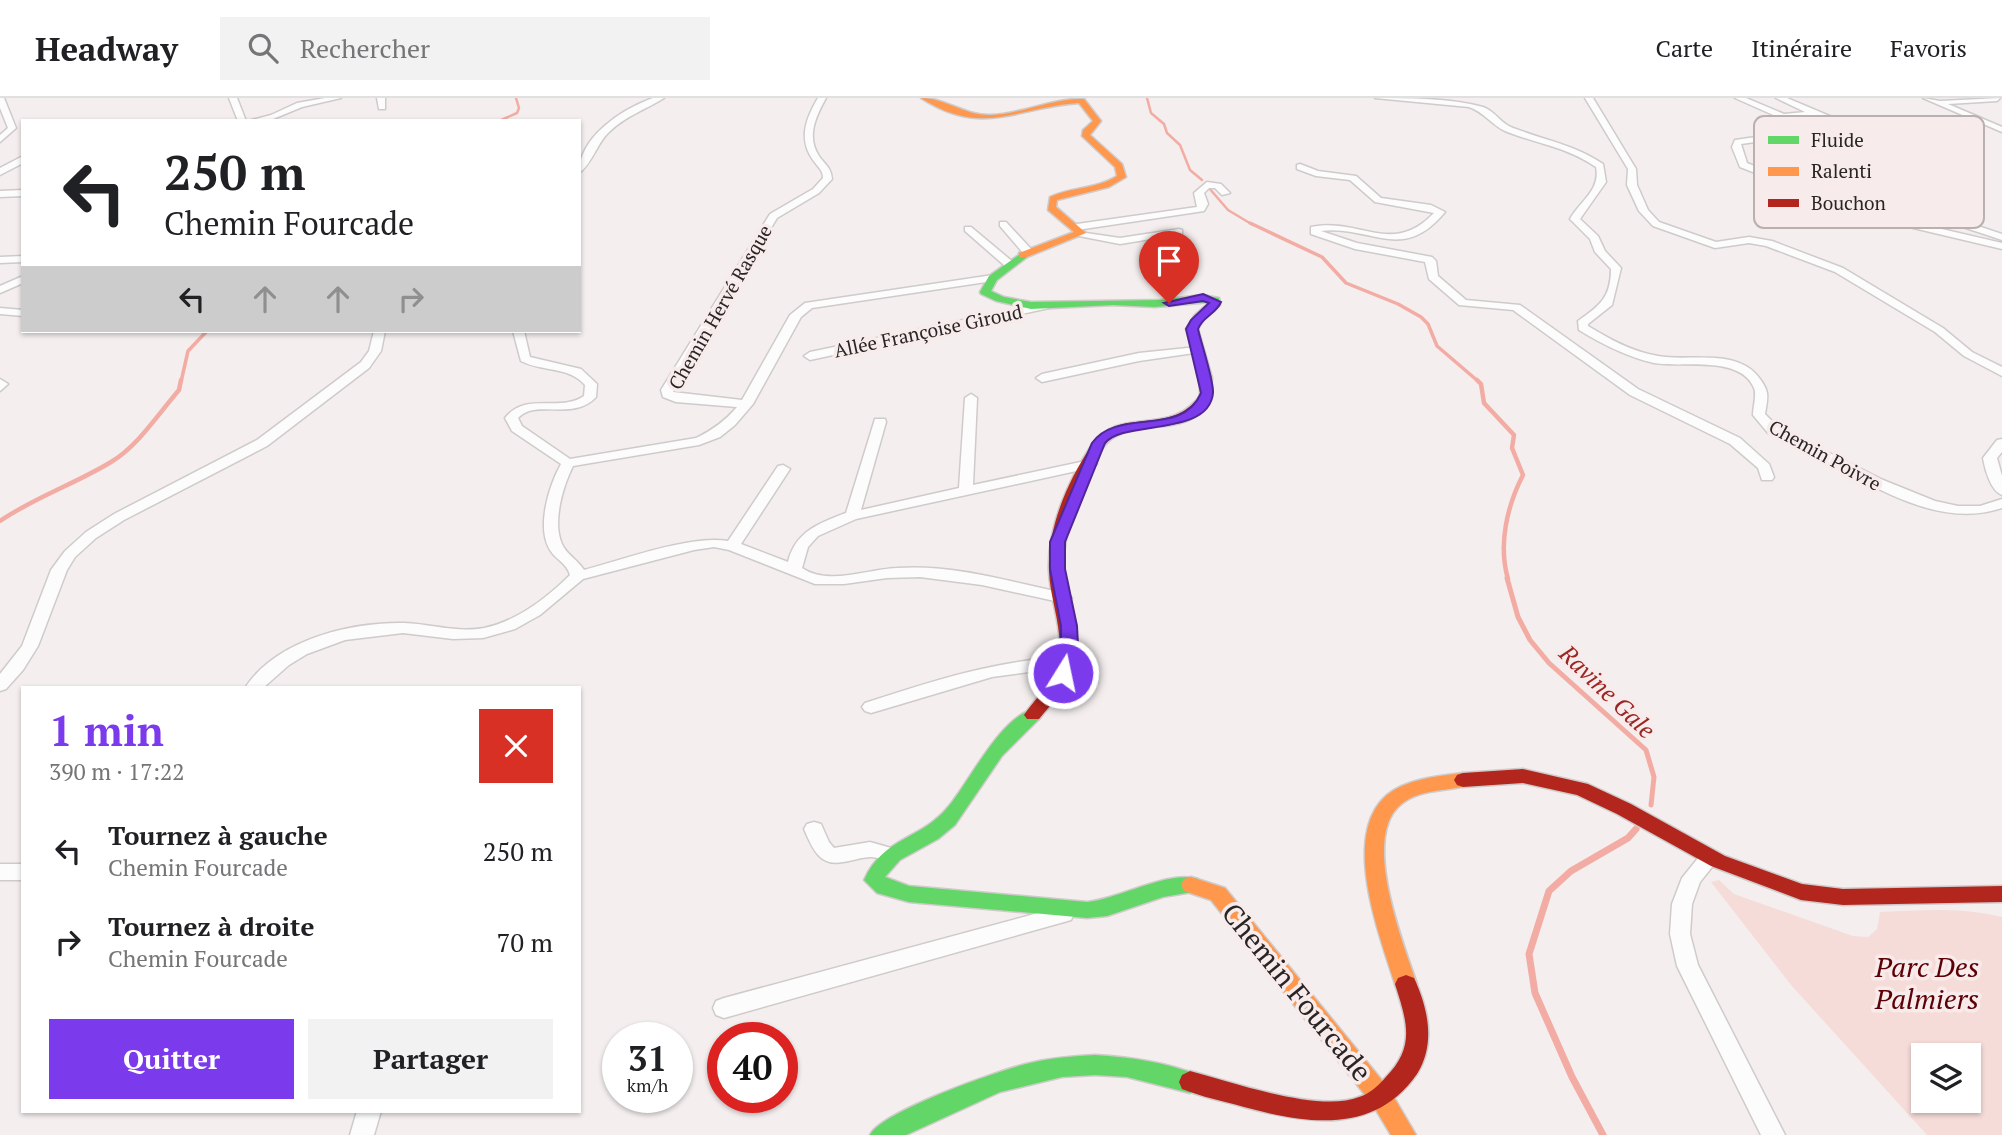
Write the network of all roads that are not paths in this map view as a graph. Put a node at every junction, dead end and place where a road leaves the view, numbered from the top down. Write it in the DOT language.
graph roads {
  1 [pos="0,98"];
  2 [pos="233,98"];
  3 [pos="288,98"];
  4 [pos="337,98"];
  5 [pos="660,98"];
  6 [pos="822,98"];
  7 [pos="925,98"];
  8 [pos="1379,98"];
  9 [pos="1386,98"];
  10 [pos="1589,98"];
  11 [pos="1739,98"];
  12 [pos="1780,98"];
  13 [pos="1997,99"];
  14 [pos="1930,100"];
  15 [pos="287,110"];
  16 [pos="1817,113"];
  17 [pos="1783,116"];
  18 [pos="1824,116"];
  19 [pos="1968,116"];
  20 [pos="241,119"];
  21 [pos="262,119"];
  22 [pos="1984,122"];
  23 [pos="2002,130"];
  24 [pos="0,139"];
  25 [pos="1754,139"];
  26 [pos="21,160"];
  27 [pos="581,166"];
  28 [pos="1300,167"];
  29 [pos="1754,169"];
  30 [pos="0,173"];
  31 [pos="21,193"];
  32 [pos="1224,193"];
  33 [pos="0,194"];
  34 [pos="1003,224"];
  35 [pos="1925,228"];
  36 [pos="1975,228"];
  37 [pos="968,229"];
  38 [pos="1078,231"];
  39 [pos="1180,232"];
  40 [pos="2002,237"];
  41 [pos="2002,246"];
  42 [pos="1028,252"];
  43 [pos="21,259"];
  44 [pos="0,260"];
  45 [pos="1009,264"];
  46 [pos="993,278"];
  47 [pos="21,280"];
  48 [pos="0,290"];
  49 [pos="1045,306"];
  50 [pos="0,312"];
  51 [pos="21,313"];
  52 [pos="1583,328"];
  53 [pos="378,333"];
  54 [pos="518,333"];
  55 [pos="1556,334"];
  56 [pos="1197,350"];
  57 [pos="810,356"];
  58 [pos="2002,372"];
  59 [pos="1042,378"];
  60 [pos="971,398"];
  61 [pos="747,404"];
  62 [pos="880,422"];
  63 [pos="2002,443"];
  64 [pos="568,463"];
  65 [pos="1090,464"];
  66 [pos="783,469"];
  67 [pos="1768,477"];
  68 [pos="966,490"];
  69 [pos="2002,491"];
  70 [pos="2002,503"];
  71 [pos="852,516"];
  72 [pos="732,546"];
  73 [pos="794,569"];
  74 [pos="578,576"];
  75 [pos="1063,598"];
  76 [pos="1067,662"];
  77 [pos="0,685"];
  78 [pos="255,686"];
  79 [pos="871,708"];
  80 [pos="814,829"];
  81 [pos="891,855"];
  82 [pos="1710,857"];
  83 [pos="21,872"];
  84 [pos="0,873"];
  85 [pos="2002,894"];
  86 [pos="1076,910"];
  87 [pos="724,1008"];
  88 [pos="1381,1097"];
  89 [pos="368,1113"];
  90 [pos="362,1135"];
  91 [pos="882,1135"];
  92 [pos="1404,1135"];
  93 [pos="1773,1135"];
  1 -- 24 [label="street"];
  2 -- 20 [label="street"];
  3 -- 15 [label="street"];
  4 -- 15 [label="street"];
  5 -- 27 [label="street"];
  6 -- 61 [label="street, Chemin Hervé Rasque"];
  7 -- 38 [label="street"];
  8 -- 9 [label="street"];
  9 -- 52 [label="street"];
  10 -- 58 [label="street"];
  11 -- 17 [label="street"];
  12 -- 16 [label="street"];
  13 -- 14 [label="street"];
  14 -- 19 [label="street"];
  15 -- 21 [label="street"];
  16 -- 17 [label="street"];
  16 -- 18 [label="street"];
  22 -- 23 [label="street"];
  25 -- 29 [label="street"];
  26 -- 30 [label="street"];
  28 -- 55 [label="street"];
  31 -- 33 [label="street"];
  32 -- 38 [label="street"];
  34 -- 42 [label="street"];
  35 -- 41 [label="street"];
  36 -- 40 [label="street"];
  37 -- 45 [label="street"];
  38 -- 39 [label="street"];
  38 -- 42 [label="street"];
  42 -- 45 [label="street"];
  43 -- 44 [label="street"];
  45 -- 46 [label="street"];
  46 -- 49 [label="street"];
  46 -- 61 [label="street"];
  47 -- 48 [label="street"];
  49 -- 56 [label="street"];
  49 -- 57 [label="street, Allée Françoise Giroud"];
  50 -- 51 [label="street"];
  52 -- 55 [label="street"];
  52 -- 70 [label="street, Chemin Poivre"];
  53 -- 77 [label="street"];
  54 -- 64 [label="street"];
  55 -- 67 [label="street"];
  56 -- 59 [label="street"];
  56 -- 65 [label="street"];
  60 -- 68 [label="street"];
  61 -- 64 [label="street"];
  62 -- 71 [label="street"];
  63 -- 69 [label="street"];
  64 -- 74 [label="street"];
  65 -- 68 [label="street"];
  65 -- 75 [label="street"];
  66 -- 72 [label="street"];
  68 -- 71 [label="street"];
  71 -- 73 [label="street"];
  72 -- 73 [label="street"];
  72 -- 74 [label="street"];
  73 -- 75 [label="street"];
  74 -- 78 [label="street"];
  75 -- 76 [label="street"];
  76 -- 79 [label="street"];
  76 -- 81 [label="street"];
  80 -- 81 [label="street"];
  81 -- 86 [label="street, Chemin Fourcade"];
  82 -- 85 [label="street"];
  82 -- 88 [label="street"];
  82 -- 93 [label="street"];
  83 -- 84 [label="street"];
  86 -- 87 [label="street"];
  86 -- 88 [label="street, Chemin Fourcade"];
  88 -- 91 [label="street"];
  88 -- 92 [label="street, Chemin Fourcade"];
  89 -- 90 [label="street"];
}
